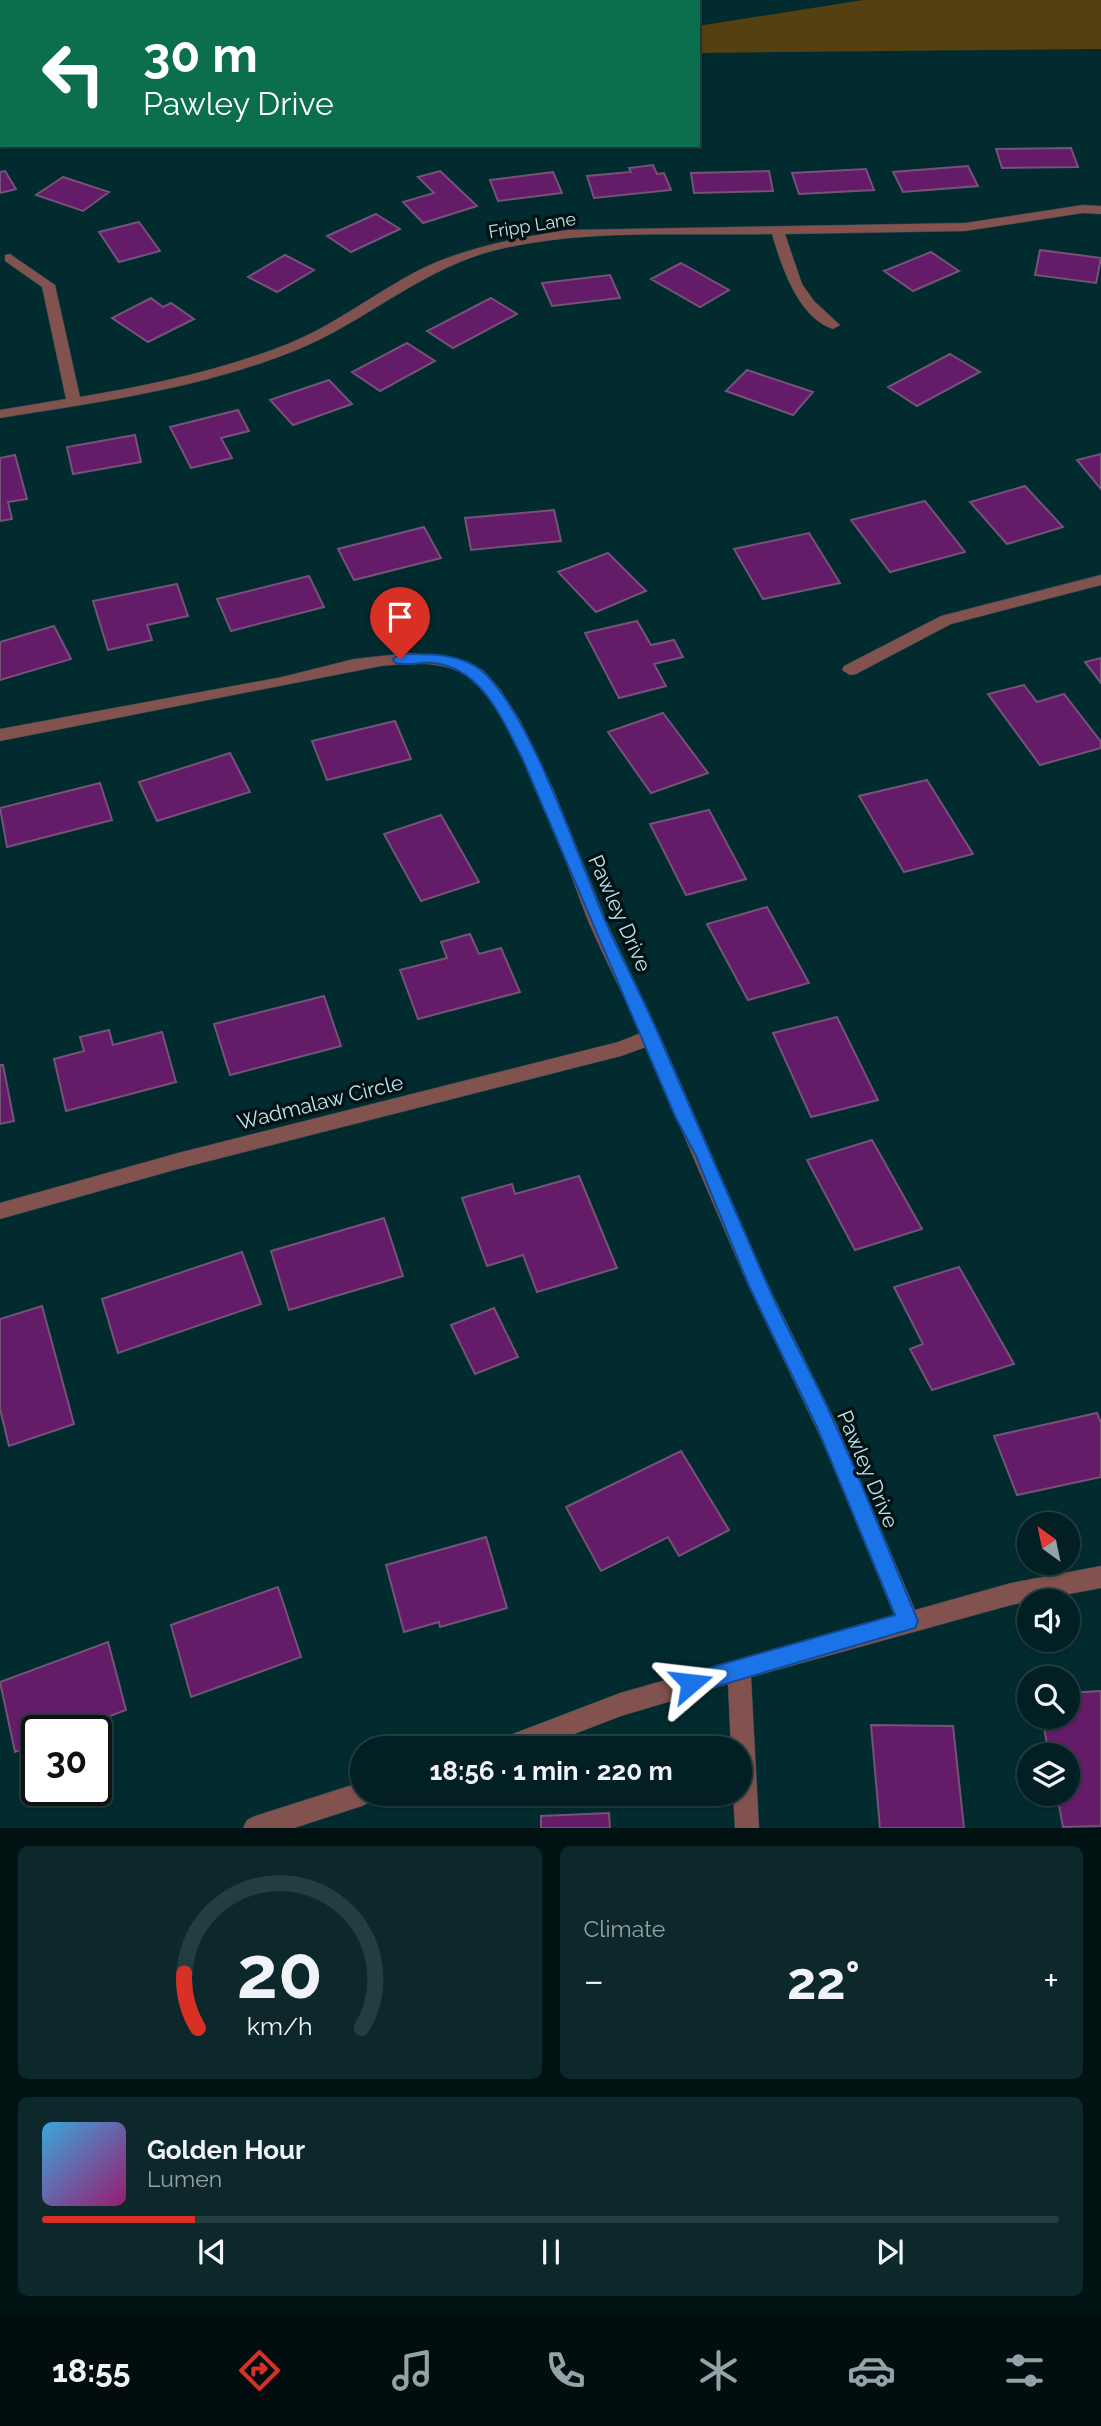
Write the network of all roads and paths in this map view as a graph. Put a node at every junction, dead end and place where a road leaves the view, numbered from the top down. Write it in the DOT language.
graph roads {
  1 [pos="1101,210"];
  2 [pos="778,232"];
  3 [pos="10,258"];
  4 [pos="833,325"];
  5 [pos="74,402"];
  6 [pos="0,414"];
  7 [pos="1101,580"];
  8 [pos="850,670"];
  9 [pos="0,735"];
  10 [pos="651,1037"];
  11 [pos="0,1211"];
  12 [pos="1101,1577"];
  13 [pos="908,1621"];
  14 [pos="739,1669"];
  15 [pos="540,1736"];
  16 [pos="350,1798"];
  17 [pos="256,1828"];
  18 [pos="747,1828"];
  1 -- 2 [label="street, Fripp Lane"];
  2 -- 4 [label="street"];
  2 -- 5 [label="street, Fripp Lane"];
  3 -- 5 [label="street"];
  5 -- 6 [label="street, Fripp Lane"];
  7 -- 8 [label="street"];
  9 -- 10 [label="street, Pawley Drive"];
  10 -- 11 [label="street, Wadmalaw Circle"];
  10 -- 13 [label="street, Pawley Drive"];
  12 -- 13 [label="street"];
  13 -- 14 [label="street"];
  14 -- 15 [label="street"];
  14 -- 18 [label="street"];
  16 -- 17 [label="street"];
}
